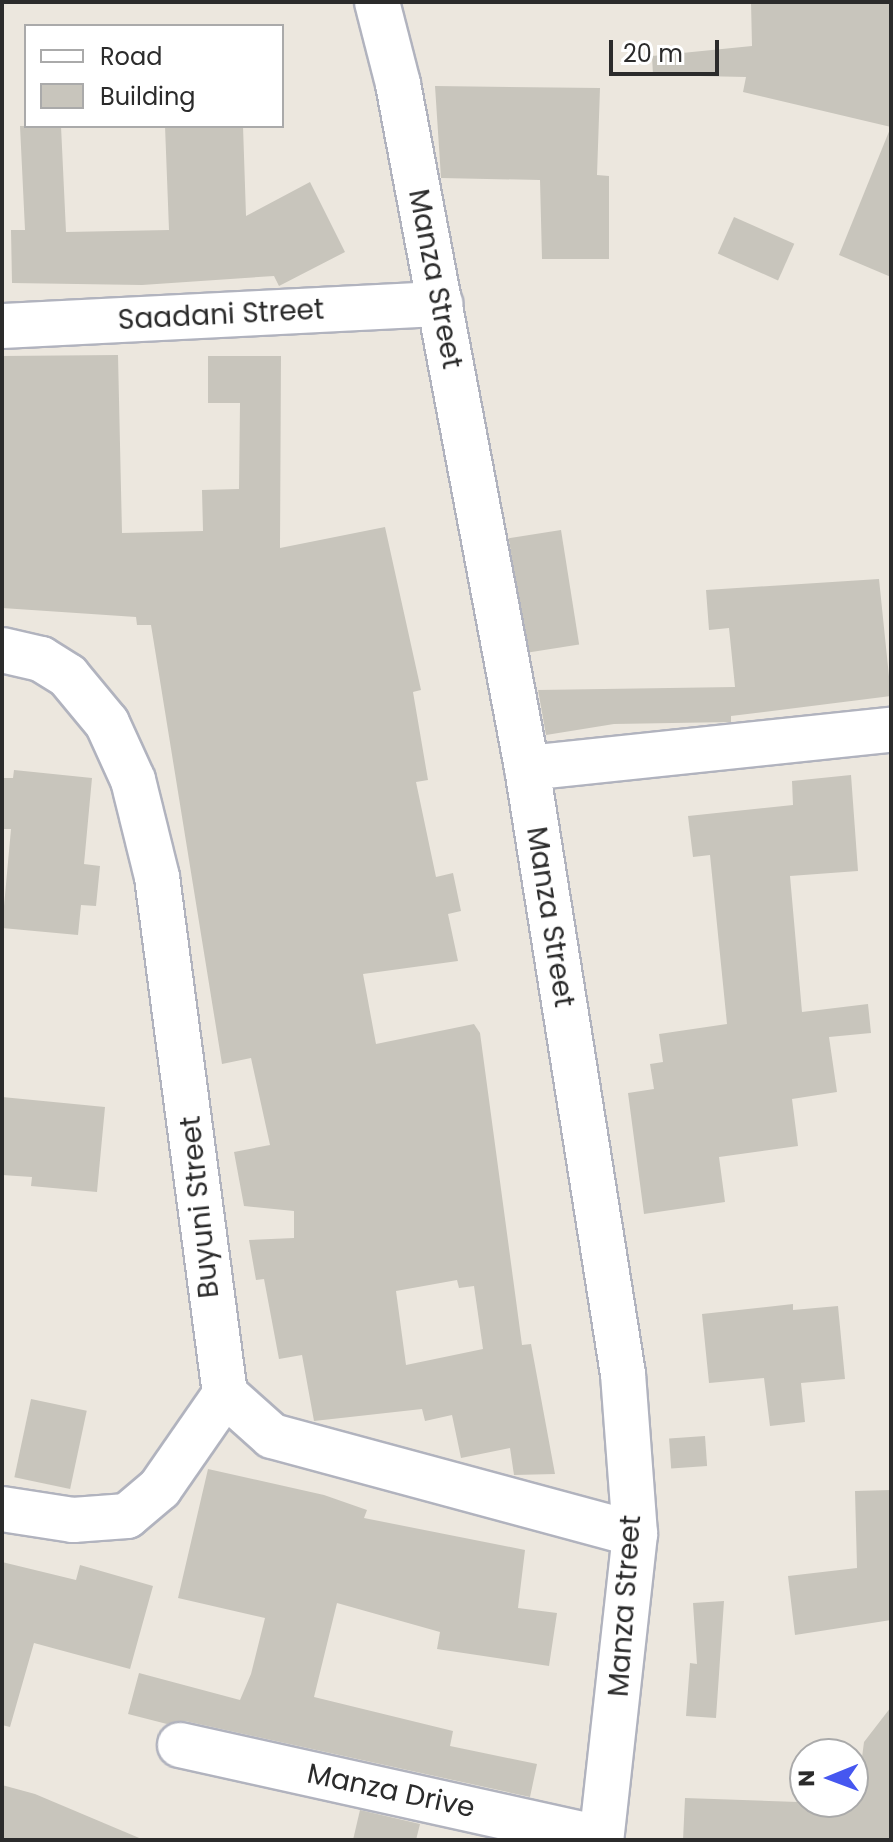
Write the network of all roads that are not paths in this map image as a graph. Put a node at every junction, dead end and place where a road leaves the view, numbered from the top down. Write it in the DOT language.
graph roads {
  1 [pos="377,2"];
  2 [pos="440,304"];
  3 [pos="2,326"];
  4 [pos="2,650"];
  5 [pos="891,730"];
  6 [pos="527,768"];
  7 [pos="225,1394"];
  8 [pos="2,1509"];
  9 [pos="635,1534"];
  10 [pos="180,1745"];
  11 [pos="601,1839"];
  1 -- 2 [label="street, Manza Street"];
  2 -- 3 [label="street, Saadani Street"];
  2 -- 6 [label="street, Manza Street"];
  4 -- 7 [label="street, Buyuni Street"];
  5 -- 6 [label="street"];
  6 -- 9 [label="street, Manza Street"];
  7 -- 8 [label="street"];
  7 -- 9 [label="street"];
  9 -- 11 [label="street, Manza Street"];
  10 -- 11 [label="street, Manza Drive"];
}
